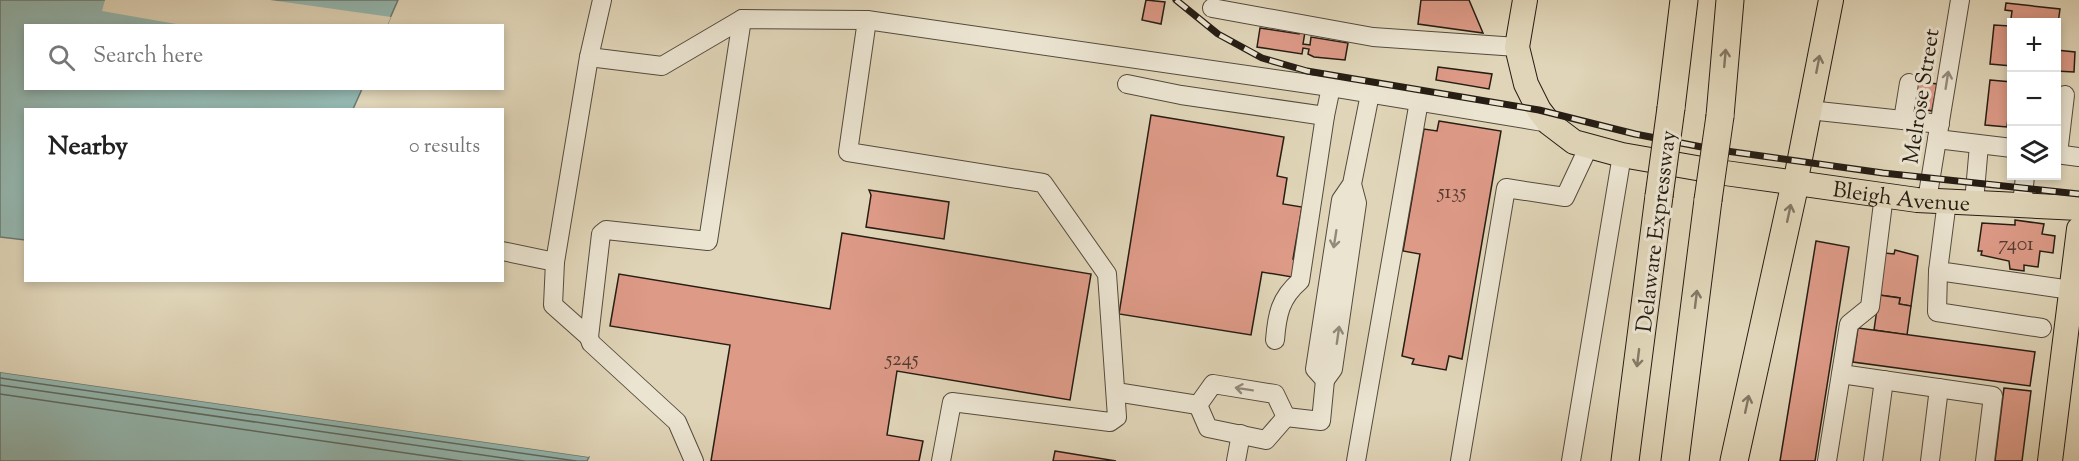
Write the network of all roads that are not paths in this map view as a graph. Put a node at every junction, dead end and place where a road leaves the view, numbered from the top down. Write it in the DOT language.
graph roads {
  1 [pos="602,0"];
  2 [pos="1525,0"];
  3 [pos="1676,0"];
  4 [pos="1684,0"];
  5 [pos="1730,0"];
  6 [pos="1831,0"];
  7 [pos="1960,0"];
  8 [pos="1212,8"];
  9 [pos="742,19"];
  10 [pos="867,20"];
  11 [pos="1517,47"];
  12 [pos="589,57"];
  13 [pos="1909,83"];
  14 [pos="1127,84"];
  15 [pos="1330,87"];
  16 [pos="1370,94"];
  17 [pos="2067,95"];
  18 [pos="1413,100"];
  19 [pos="1671,108"];
  20 [pos="1809,110"];
  21 [pos="1325,116"];
  22 [pos="1903,120"];
  23 [pos="1549,123"];
  24 [pos="2061,130"];
  25 [pos="1939,132"];
  26 [pos="1979,145"];
  27 [pos="1589,146"];
  28 [pos="2007,148"];
  29 [pos="1622,155"];
  30 [pos="2061,155"];
  31 [pos="2079,157"];
  32 [pos="2025,180"];
  33 [pos="1795,184"];
  34 [pos="1884,195"];
  35 [pos="1937,201"];
  36 [pos="1974,202"];
  37 [pos="2022,205"];
  38 [pos="2079,208"];
  39 [pos="2079,229"];
  40 [pos="504,251"];
  41 [pos="555,262"];
  42 [pos="1938,271"];
  43 [pos="2073,297"];
  44 [pos="2042,328"];
  45 [pos="589,337"];
  46 [pos="1275,340"];
  47 [pos="1841,374"];
  48 [pos="1884,380"];
  49 [pos="1939,388"];
  50 [pos="1116,392"];
  51 [pos="1198,405"];
  52 [pos="1286,417"];
  53 [pos="1241,434"];
  54 [pos="2054,460"];
  55 [pos="694,461"];
  56 [pos="941,461"];
  57 [pos="1236,461"];
  58 [pos="1356,461"];
  59 [pos="1460,461"];
  60 [pos="1571,461"];
  61 [pos="1625,461"];
  62 [pos="1675,461"];
  63 [pos="1734,461"];
  64 [pos="1827,461"];
  65 [pos="1873,461"];
  66 [pos="1930,461"];
  67 [pos="1985,461"];
  1 -- 12 [label="street"];
  2 -- 11 [label="main road"];
  3 -- 19 [label="highway"];
  4 -- 19 [label="highway, Delaware Expressway"];
  62 -- 5 [label="highway, one-way, bridge"];
  20 -- 6 [label="main road, one-way"];
  25 -- 7 [label="street, Melrose Street, one-way"];
  8 -- 11 [label="street"];
  9 -- 10 [label="street"];
  9 -- 12 [label="street"];
  9 -- 45 [label="street"];
  10 -- 15 [label="street"];
  10 -- 50 [label="street"];
  11 -- 23 [label="main road"];
  12 -- 41 [label="street"];
  13 -- 22 [label="street"];
  14 -- 21 [label="street"];
  15 -- 16 [label="street"];
  15 -- 21 [label="street"];
  16 -- 18 [label="street"];
  16 -- 52 [label="street"];
  17 -- 24 [label="street"];
  18 -- 23 [label="street"];
  18 -- 58 [label="street"];
  19 -- 61 [label="highway, Delaware Expressway, one-way, bridge"];
  20 -- 22 [label="street"];
  20 -- 33 [label="main road"];
  21 -- 46 [label="street"];
  22 -- 25 [label="street"];
  23 -- 27 [label="main road"];
  25 -- 26 [label="street"];
  25 -- 35 [label="street, Melrose Street"];
  26 -- 28 [label="street"];
  26 -- 36 [label="street"];
  27 -- 29 [label="main road"];
  27 -- 59 [label="street"];
  29 -- 33 [label="main road, Bleigh Avenue"];
  29 -- 60 [label="street"];
  30 -- 31 [label="street"];
  32 -- 37 [label="street"];
  33 -- 34 [label="main road, Bleigh Avenue"];
  63 -- 33 [label="highway, one-way"];
  34 -- 35 [label="main road, Bleigh Avenue"];
  34 -- 47 [label="street"];
  35 -- 36 [label="main road, Bleigh Avenue"];
  35 -- 42 [label="street, Melrose Street"];
  36 -- 37 [label="main road, Bleigh Avenue"];
  37 -- 38 [label="main road, Bleigh Avenue"];
  39 -- 43 [label="main road"];
  40 -- 41 [label="street"];
  41 -- 45 [label="street"];
  42 -- 43 [label="street"];
  42 -- 44 [label="street, Melrose Street"];
  43 -- 54 [label="main road"];
  45 -- 55 [label="street"];
  47 -- 48 [label="street"];
  47 -- 64 [label="street"];
  48 -- 49 [label="street"];
  48 -- 65 [label="street"];
  49 -- 66 [label="street"];
  49 -- 67 [label="street"];
  50 -- 51 [label="street"];
  50 -- 56 [label="street"];
  52 -- 51 [label="street, one-way"];
  51 -- 53 [label="street"];
  52 -- 53 [label="street"];
  53 -- 57 [label="street"];
}
